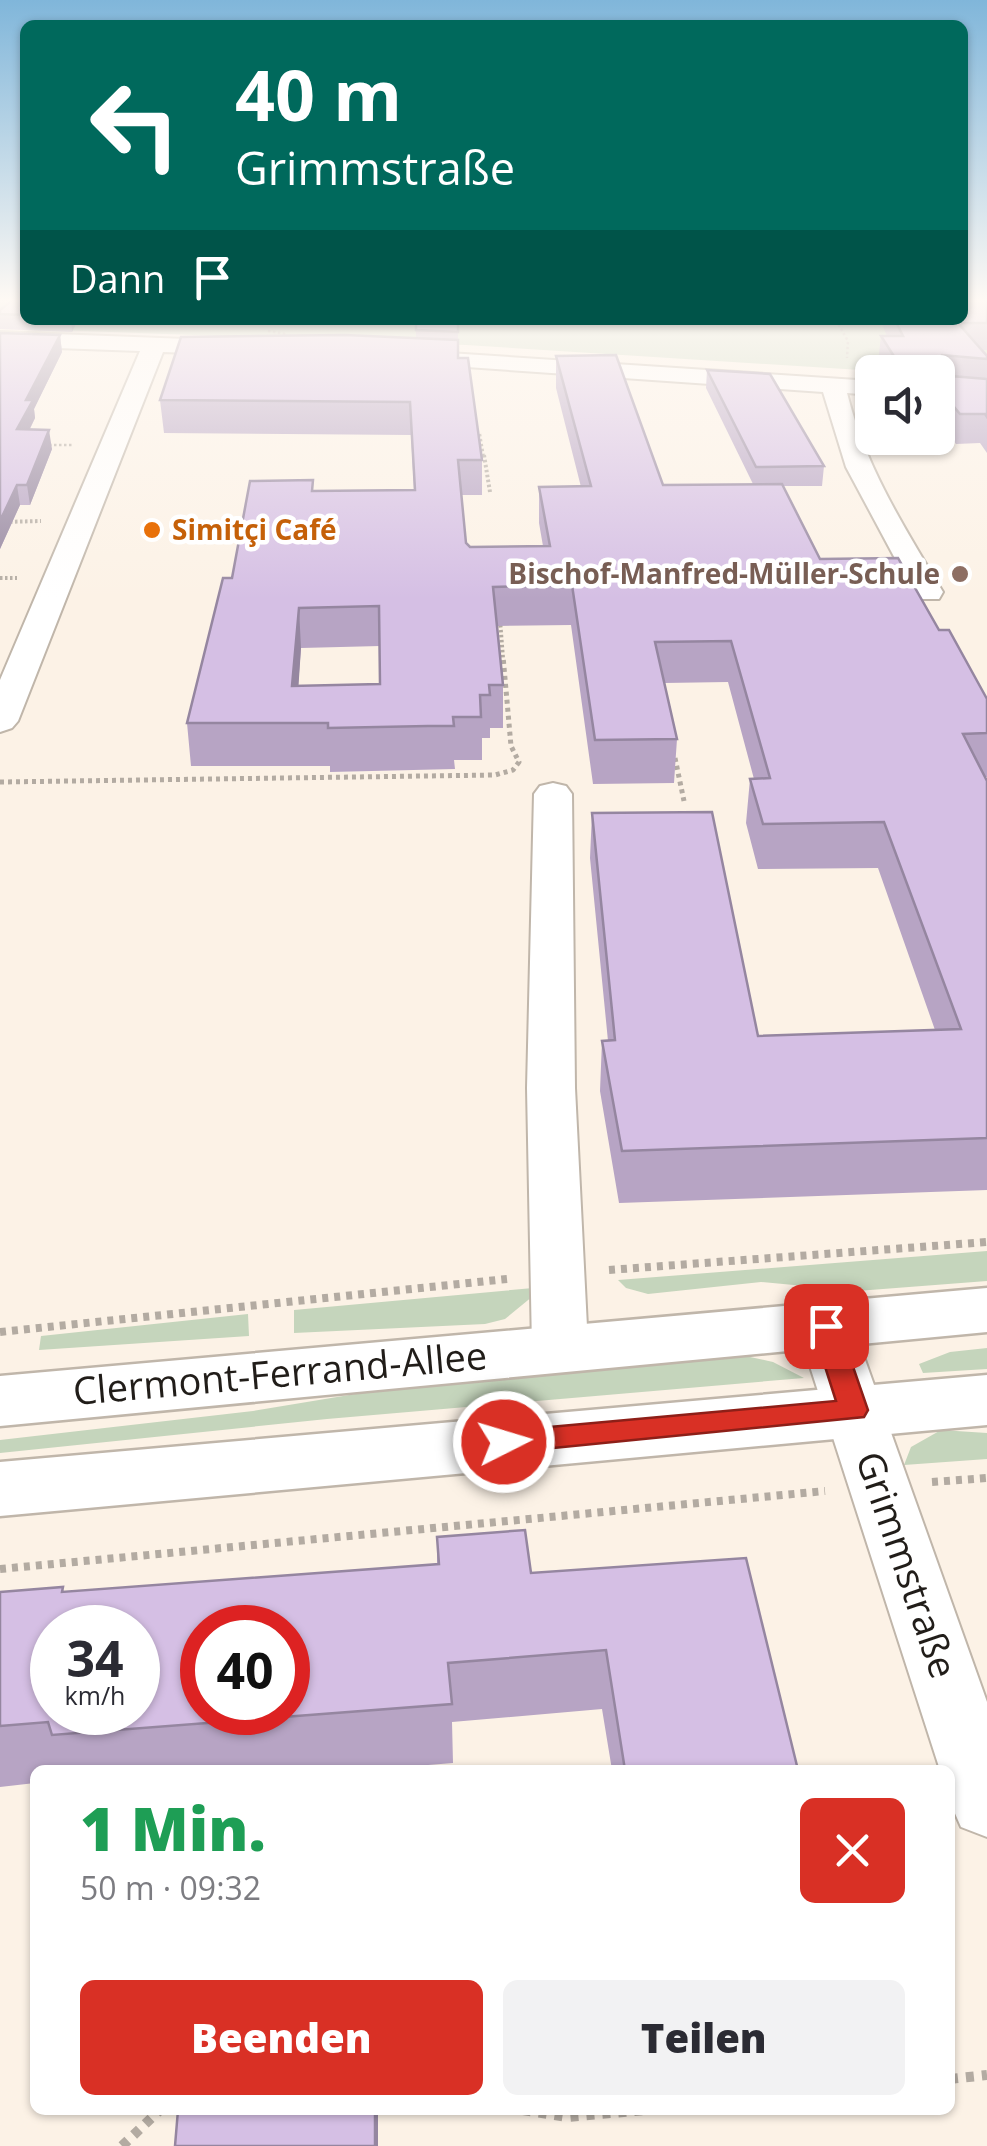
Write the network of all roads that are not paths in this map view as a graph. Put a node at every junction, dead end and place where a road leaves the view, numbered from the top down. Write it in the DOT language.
graph roads {
  1 [pos="132,398"];
  2 [pos="841,398"];
  3 [pos="928,592"];
  4 [pos="16,643"];
  5 [pos="0,722"];
  6 [pos="553,794"];
  7 [pos="987,1310"];
  8 [pos="826,1326"];
  9 [pos="560,1347"];
  10 [pos="4,1372"];
  11 [pos="987,1400"];
  12 [pos="854,1410"];
  13 [pos="0,1489"];
  14 [pos="987,1804"];
  1 -- 4 [label="street"];
  2 -- 3 [label="street"];
  4 -- 5 [label="street"];
  6 -- 9 [label="street"];
  7 -- 8 [label="street, Clermont-Ferrand-Allee"];
  8 -- 9 [label="street, Clermont-Ferrand-Allee"];
  8 -- 12 [label="street, Grimmstraße"];
  9 -- 10 [label="street, Clermont-Ferrand-Allee"];
  11 -- 12 [label="street"];
  12 -- 13 [label="street"];
  12 -- 14 [label="street, Grimmstraße"];
}
